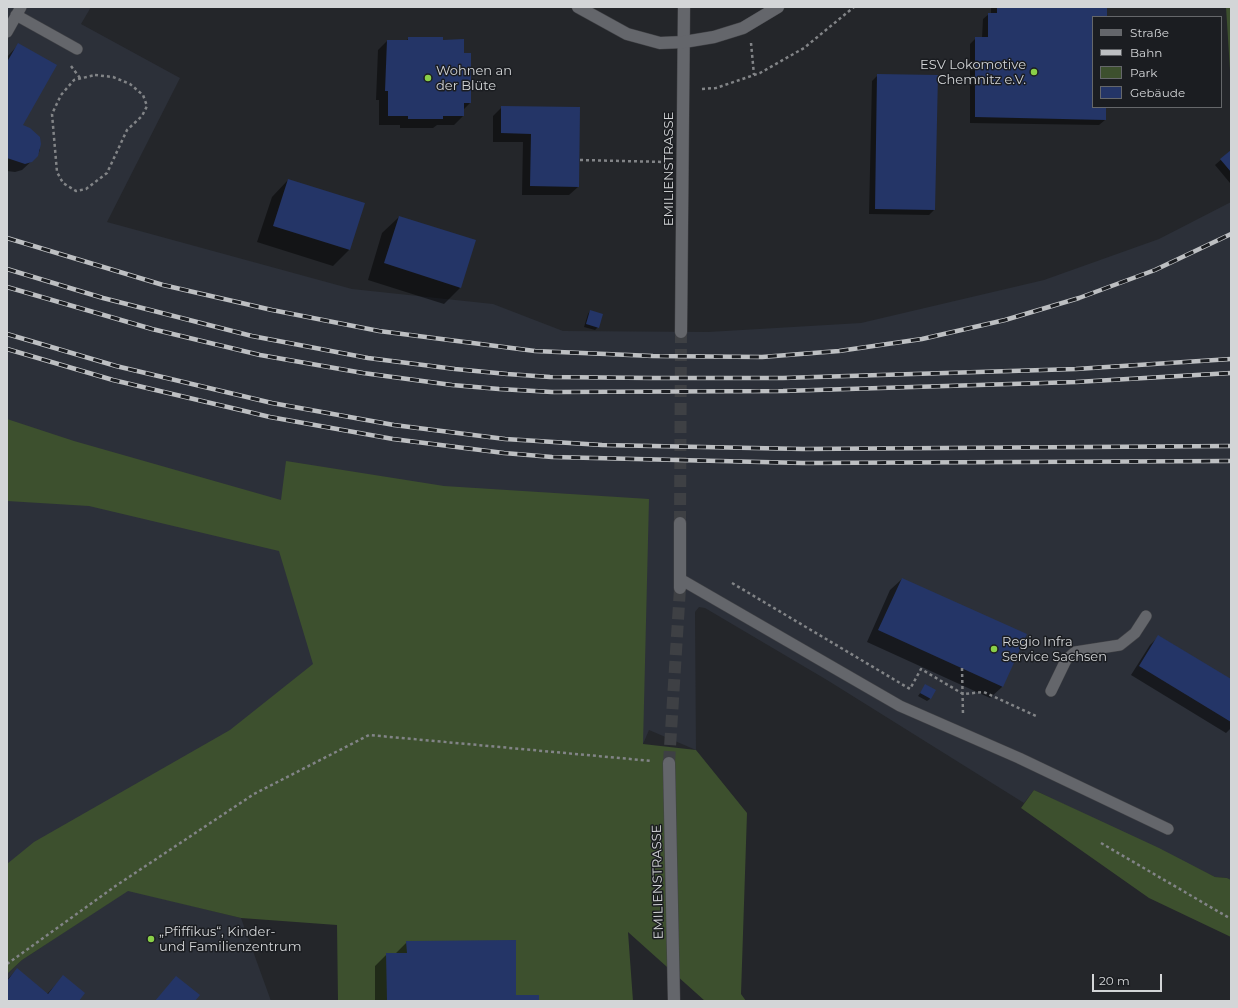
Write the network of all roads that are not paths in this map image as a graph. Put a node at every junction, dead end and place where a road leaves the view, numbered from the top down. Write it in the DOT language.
graph roads {
  1 [pos="578,7"];
  2 [pos="684,7"];
  3 [pos="778,7"];
  4 [pos="18,11"];
  5 [pos="7,32"];
  6 [pos="684,42"];
  7 [pos="77,49"];
  8 [pos="681,332"];
  9 [pos="680,523"];
  10 [pos="680,583"];
  11 [pos="1146,616"];
  12 [pos="1051,690"];
  13 [pos="669,763"];
  14 [pos="1168,829"];
  15 [pos="674,1001"];
  1 -- 6 [label="street"];
  2 -- 6 [label="street, EMILIENSTRASSE"];
  3 -- 6 [label="street"];
  4 -- 5 [label="lane"];
  4 -- 7 [label="lane"];
  6 -- 8 [label="street, EMILIENSTRASSE"];
  9 -- 10 [label="street"];
  10 -- 14 [label="lane"];
  11 -- 12 [label="lane"];
  13 -- 15 [label="street, EMILIENSTRASSE"];
}
